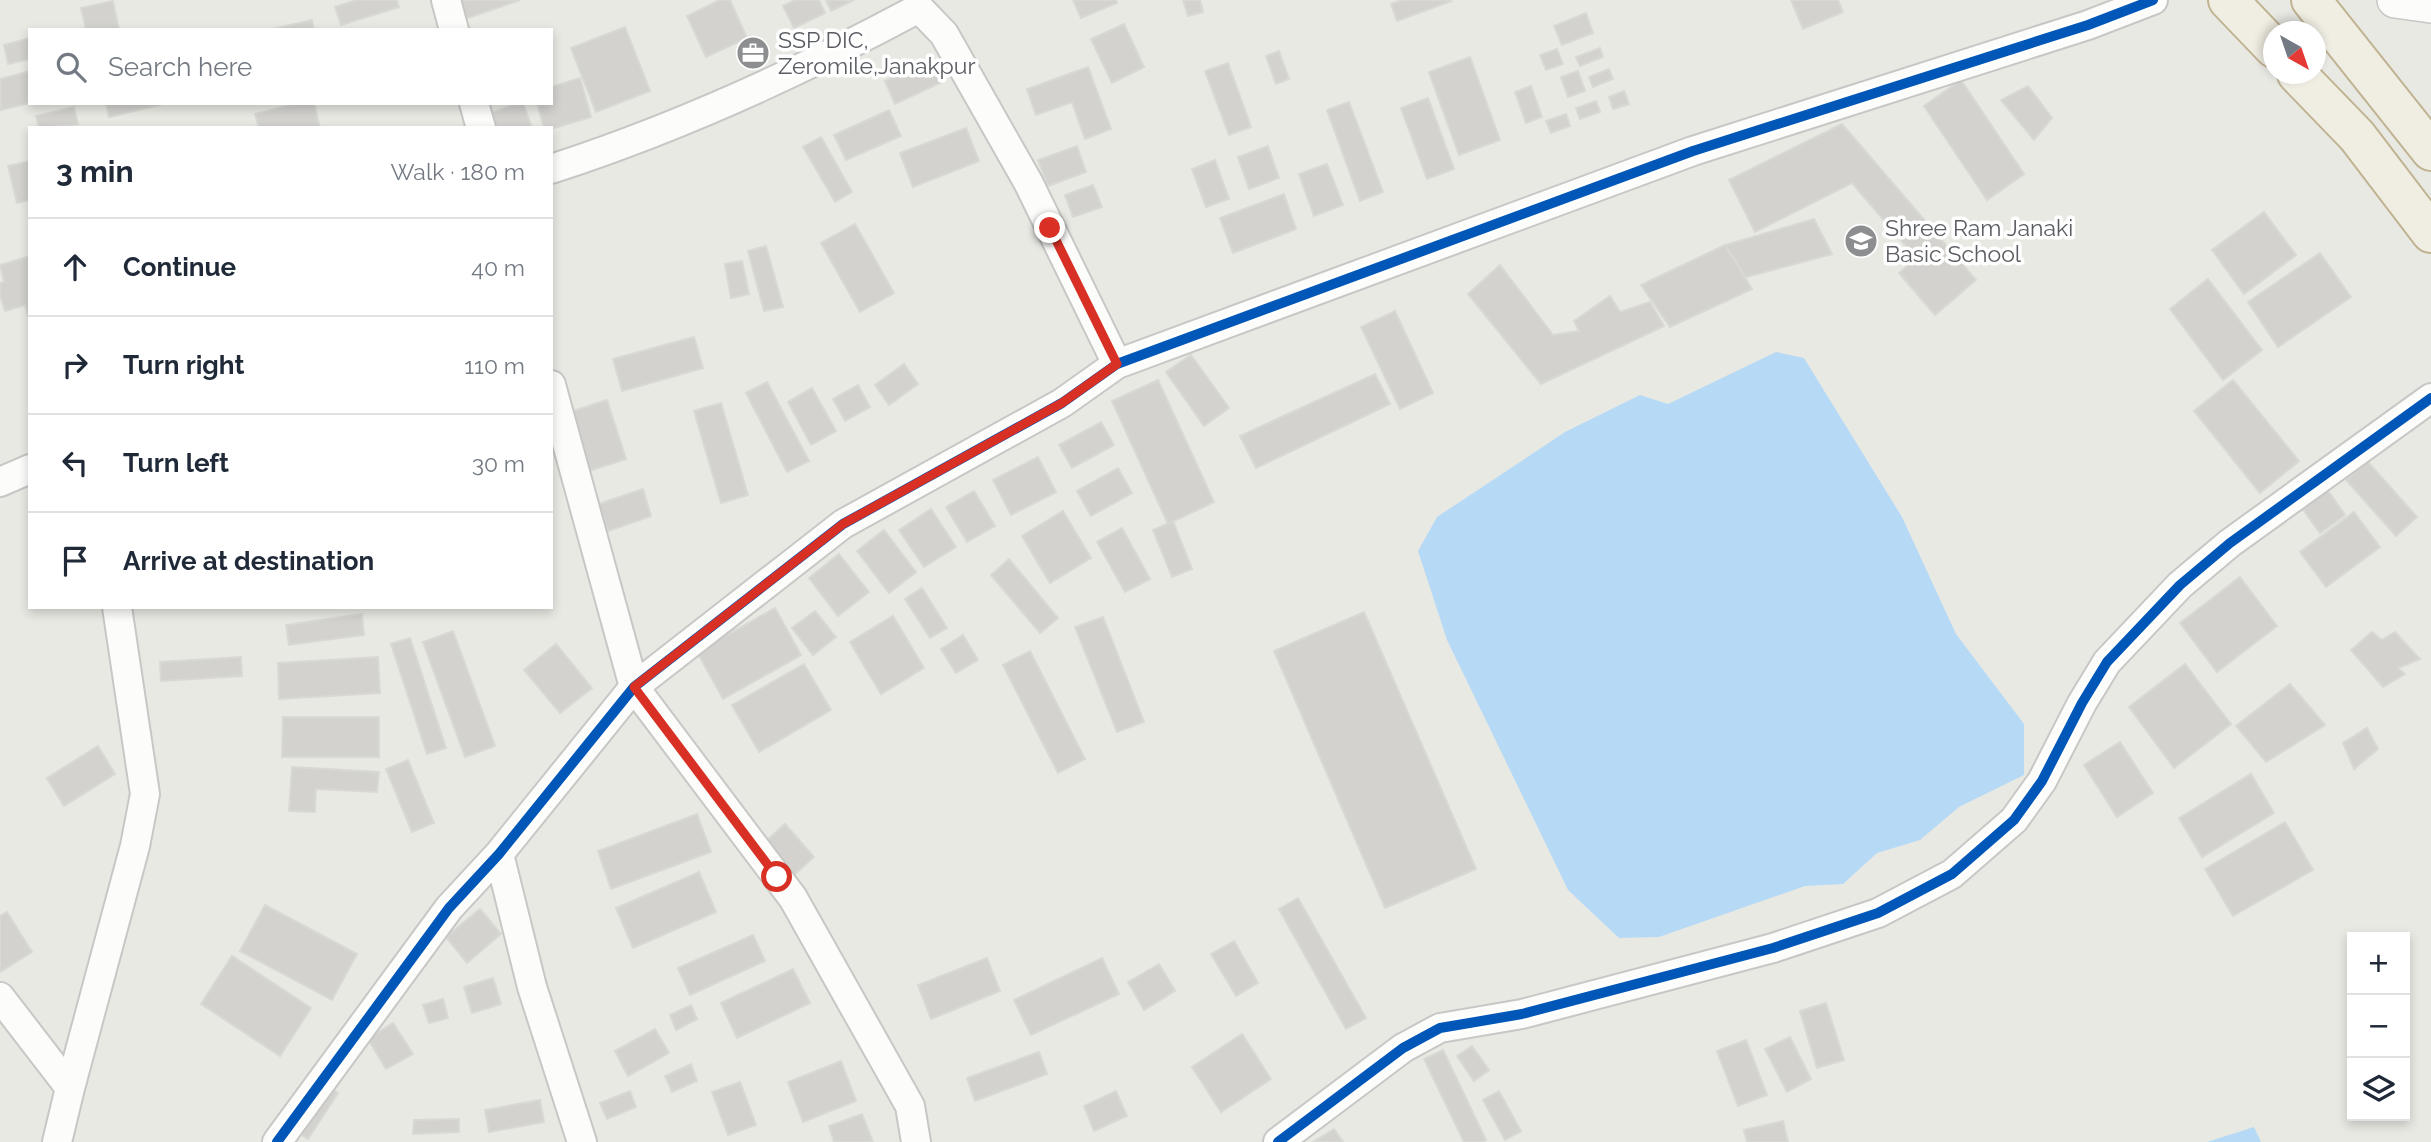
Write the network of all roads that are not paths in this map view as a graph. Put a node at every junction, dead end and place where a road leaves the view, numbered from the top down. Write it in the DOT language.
graph roads {
  1 [pos="446,0"];
  2 [pos="2153,0"];
  3 [pos="2228,0"];
  4 [pos="2311,0"];
  5 [pos="2395,0"];
  6 [pos="2431,5"];
  7 [pos="453,28"];
  8 [pos="2263,37"];
  9 [pos="2307,84"];
  10 [pos="475,105"];
  11 [pos="480,126"];
  12 [pos="2431,151"];
  13 [pos="553,168"];
  14 [pos="2431,233"];
  15 [pos="1117,364"];
  16 [pos="553,391"];
  17 [pos="2431,398"];
  18 [pos="28,470"];
  19 [pos="0,482"];
  20 [pos="117,609"];
  21 [pos="634,687"];
  22 [pos="499,854"];
  23 [pos="0,997"];
  24 [pos="70,1088"];
  25 [pos="57,1142"];
  26 [pos="277,1142"];
  27 [pos="582,1142"];
  28 [pos="916,1142"];
  29 [pos="1278,1142"];
  1 -- 7 [label="street"];
  2 -- 15 [label="street"];
  3 -- 8 [label="highway"];
  4 -- 12 [label="highway"];
  5 -- 6 [label="street"];
  9 -- 14 [label="highway"];
  10 -- 11 [label="street"];
  13 -- 15 [label="street"];
  15 -- 21 [label="street"];
  16 -- 21 [label="street"];
  17 -- 29 [label="street"];
  18 -- 19 [label="street"];
  20 -- 24 [label="street"];
  21 -- 22 [label="street"];
  21 -- 28 [label="street"];
  22 -- 26 [label="street"];
  22 -- 27 [label="street"];
  23 -- 24 [label="street"];
  24 -- 25 [label="street"];
}
